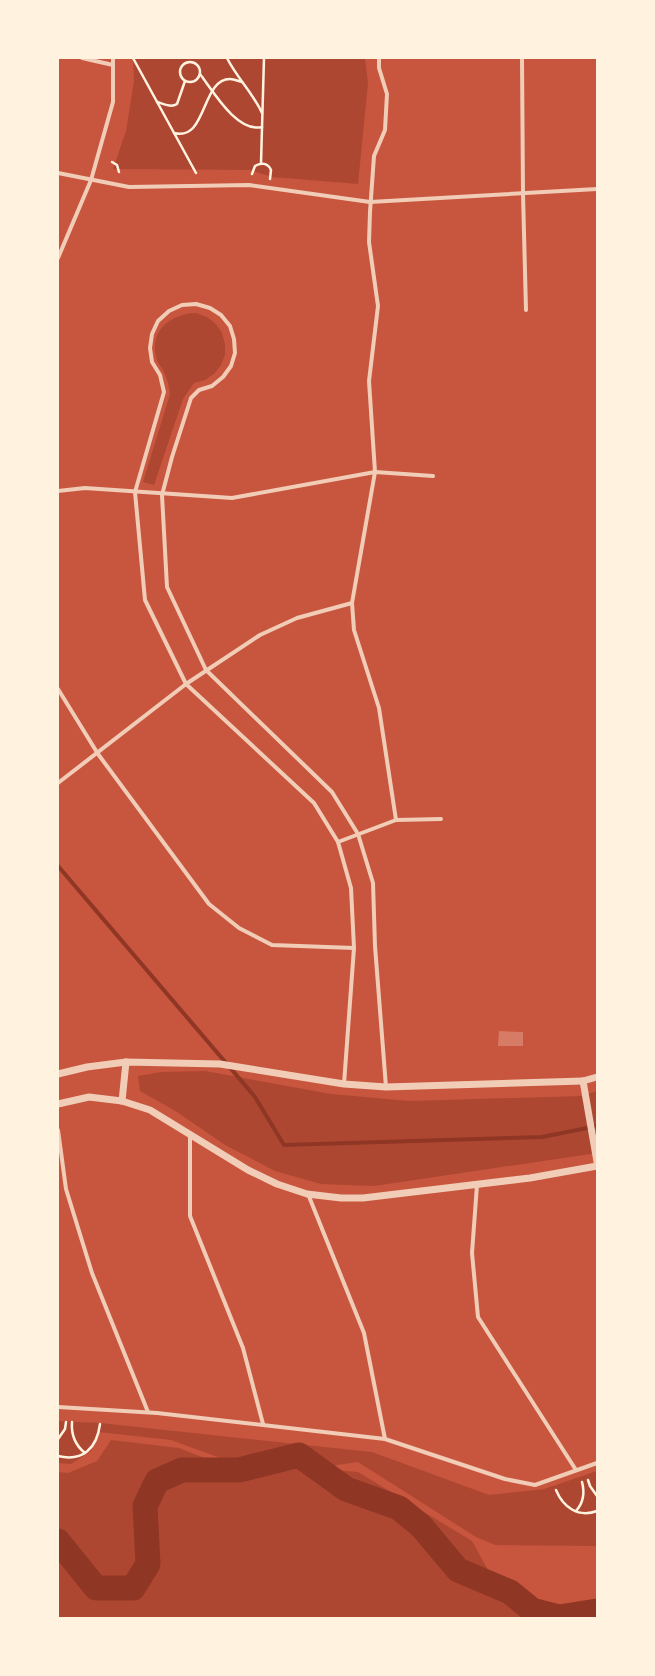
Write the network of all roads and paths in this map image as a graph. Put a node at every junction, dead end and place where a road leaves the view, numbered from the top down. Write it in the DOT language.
graph roads {
  1 [pos="82,58"];
  2 [pos="113,58"];
  3 [pos="133,58"];
  4 [pos="227,58"];
  5 [pos="264,58"];
  6 [pos="379,58"];
  7 [pos="522,58"];
  8 [pos="190,60"];
  9 [pos="113,65"];
  10 [pos="200,74"];
  11 [pos="185,81"];
  12 [pos="242,82"];
  13 [pos="213,90"];
  14 [pos="157,102"];
  15 [pos="262,115"];
  16 [pos="262,127"];
  17 [pos="174,133"];
  18 [pos="112,162"];
  19 [pos="261,163"];
  20 [pos="119,172"];
  21 [pos="58,173"];
  22 [pos="196,173"];
  23 [pos="252,174"];
  24 [pos="269,179"];
  25 [pos="92,180"];
  26 [pos="597,189"];
  27 [pos="523,194"];
  28 [pos="370,202"];
  29 [pos="58,258"];
  30 [pos="526,310"];
  31 [pos="375,472"];
  32 [pos="433,476"];
  33 [pos="58,491"];
  34 [pos="135,492"];
  35 [pos="162,495"];
  36 [pos="352,603"];
  37 [pos="206,670"];
  38 [pos="186,684"];
  39 [pos="58,689"];
  40 [pos="98,754"];
  41 [pos="58,783"];
  42 [pos="441,819"];
  43 [pos="396,820"];
  44 [pos="358,834"];
  45 [pos="338,842"];
  46 [pos="354,948"];
  47 [pos="126,1062"];
  48 [pos="58,1074"];
  49 [pos="597,1076"];
  50 [pos="583,1081"];
  51 [pos="344,1084"];
  52 [pos="386,1087"];
  53 [pos="122,1101"];
  54 [pos="58,1104"];
  55 [pos="58,1130"];
  56 [pos="190,1136"];
  57 [pos="597,1162"];
  58 [pos="597,1166"];
  59 [pos="477,1185"];
  60 [pos="307,1194"];
  61 [pos="58,1407"];
  62 [pos="148,1412"];
  63 [pos="66,1422"];
  64 [pos="72,1422"];
  65 [pos="100,1424"];
  66 [pos="263,1424"];
  67 [pos="58,1439"];
  68 [pos="385,1439"];
  69 [pos="85,1453"];
  70 [pos="58,1456"];
  71 [pos="597,1463"];
  72 [pos="576,1470"];
  73 [pos="588,1480"];
  74 [pos="582,1482"];
  75 [pos="556,1490"];
  76 [pos="597,1496"];
  77 [pos="597,1511"];
  78 [pos="576,1512"];
  1 -- 9 [label="street"];
  2 -- 9 [label="street"];
  3 -- 14 [label="path"];
  4 -- 12 [label="path"];
  5 -- 15 [label="path"];
  6 -- 28 [label="street"];
  7 -- 27 [label="street"];
  8 -- 10 [label="path"];
  8 -- 11 [label="path"];
  9 -- 25 [label="street"];
  10 -- 11 [label="path"];
  10 -- 13 [label="path"];
  11 -- 14 [label="path"];
  12 -- 13 [label="path"];
  12 -- 15 [label="path"];
  13 -- 16 [label="path"];
  13 -- 17 [label="path"];
  14 -- 17 [label="path"];
  15 -- 16 [label="path"];
  16 -- 19 [label="path"];
  17 -- 22 [label="path"];
  18 -- 20 [label="path"];
  19 -- 23 [label="path"];
  19 -- 24 [label="path"];
  21 -- 25 [label="street"];
  25 -- 28 [label="street"];
  25 -- 29 [label="street"];
  26 -- 27 [label="street"];
  27 -- 28 [label="street"];
  27 -- 30 [label="street"];
  28 -- 31 [label="street"];
  31 -- 32 [label="street"];
  31 -- 35 [label="street"];
  31 -- 36 [label="street"];
  33 -- 34 [label="street"];
  34 -- 35 [label="street"];
  34 -- 35 [label="street"];
  34 -- 38 [label="street"];
  35 -- 37 [label="street"];
  36 -- 37 [label="street"];
  36 -- 43 [label="street"];
  37 -- 38 [label="street"];
  37 -- 44 [label="street"];
  38 -- 40 [label="street"];
  38 -- 45 [label="street"];
  39 -- 40 [label="street"];
  40 -- 41 [label="street"];
  40 -- 46 [label="street"];
  42 -- 43 [label="street"];
  43 -- 44 [label="street"];
  44 -- 45 [label="street"];
  44 -- 52 [label="street"];
  45 -- 46 [label="street"];
  46 -- 51 [label="street"];
  47 -- 48 [label="street"];
  47 -- 51 [label="street"];
  47 -- 53 [label="street"];
  49 -- 50 [label="street"];
  50 -- 52 [label="street"];
  50 -- 57 [label="street"];
  51 -- 52 [label="street"];
  53 -- 54 [label="street"];
  53 -- 56 [label="street"];
  55 -- 62 [label="street"];
  56 -- 60 [label="street"];
  56 -- 66 [label="street"];
  58 -- 59 [label="street"];
  59 -- 60 [label="street"];
  59 -- 72 [label="street"];
  60 -- 68 [label="street"];
  61 -- 62 [label="street"];
  62 -- 66 [label="street"];
  63 -- 67 [label="path"];
  64 -- 69 [label="path"];
  65 -- 69 [label="path"];
  66 -- 68 [label="street"];
  68 -- 72 [label="street"];
  69 -- 70 [label="path"];
  71 -- 72 [label="street"];
  73 -- 76 [label="path"];
  74 -- 78 [label="path"];
  75 -- 78 [label="path"];
  77 -- 78 [label="path"];
}
